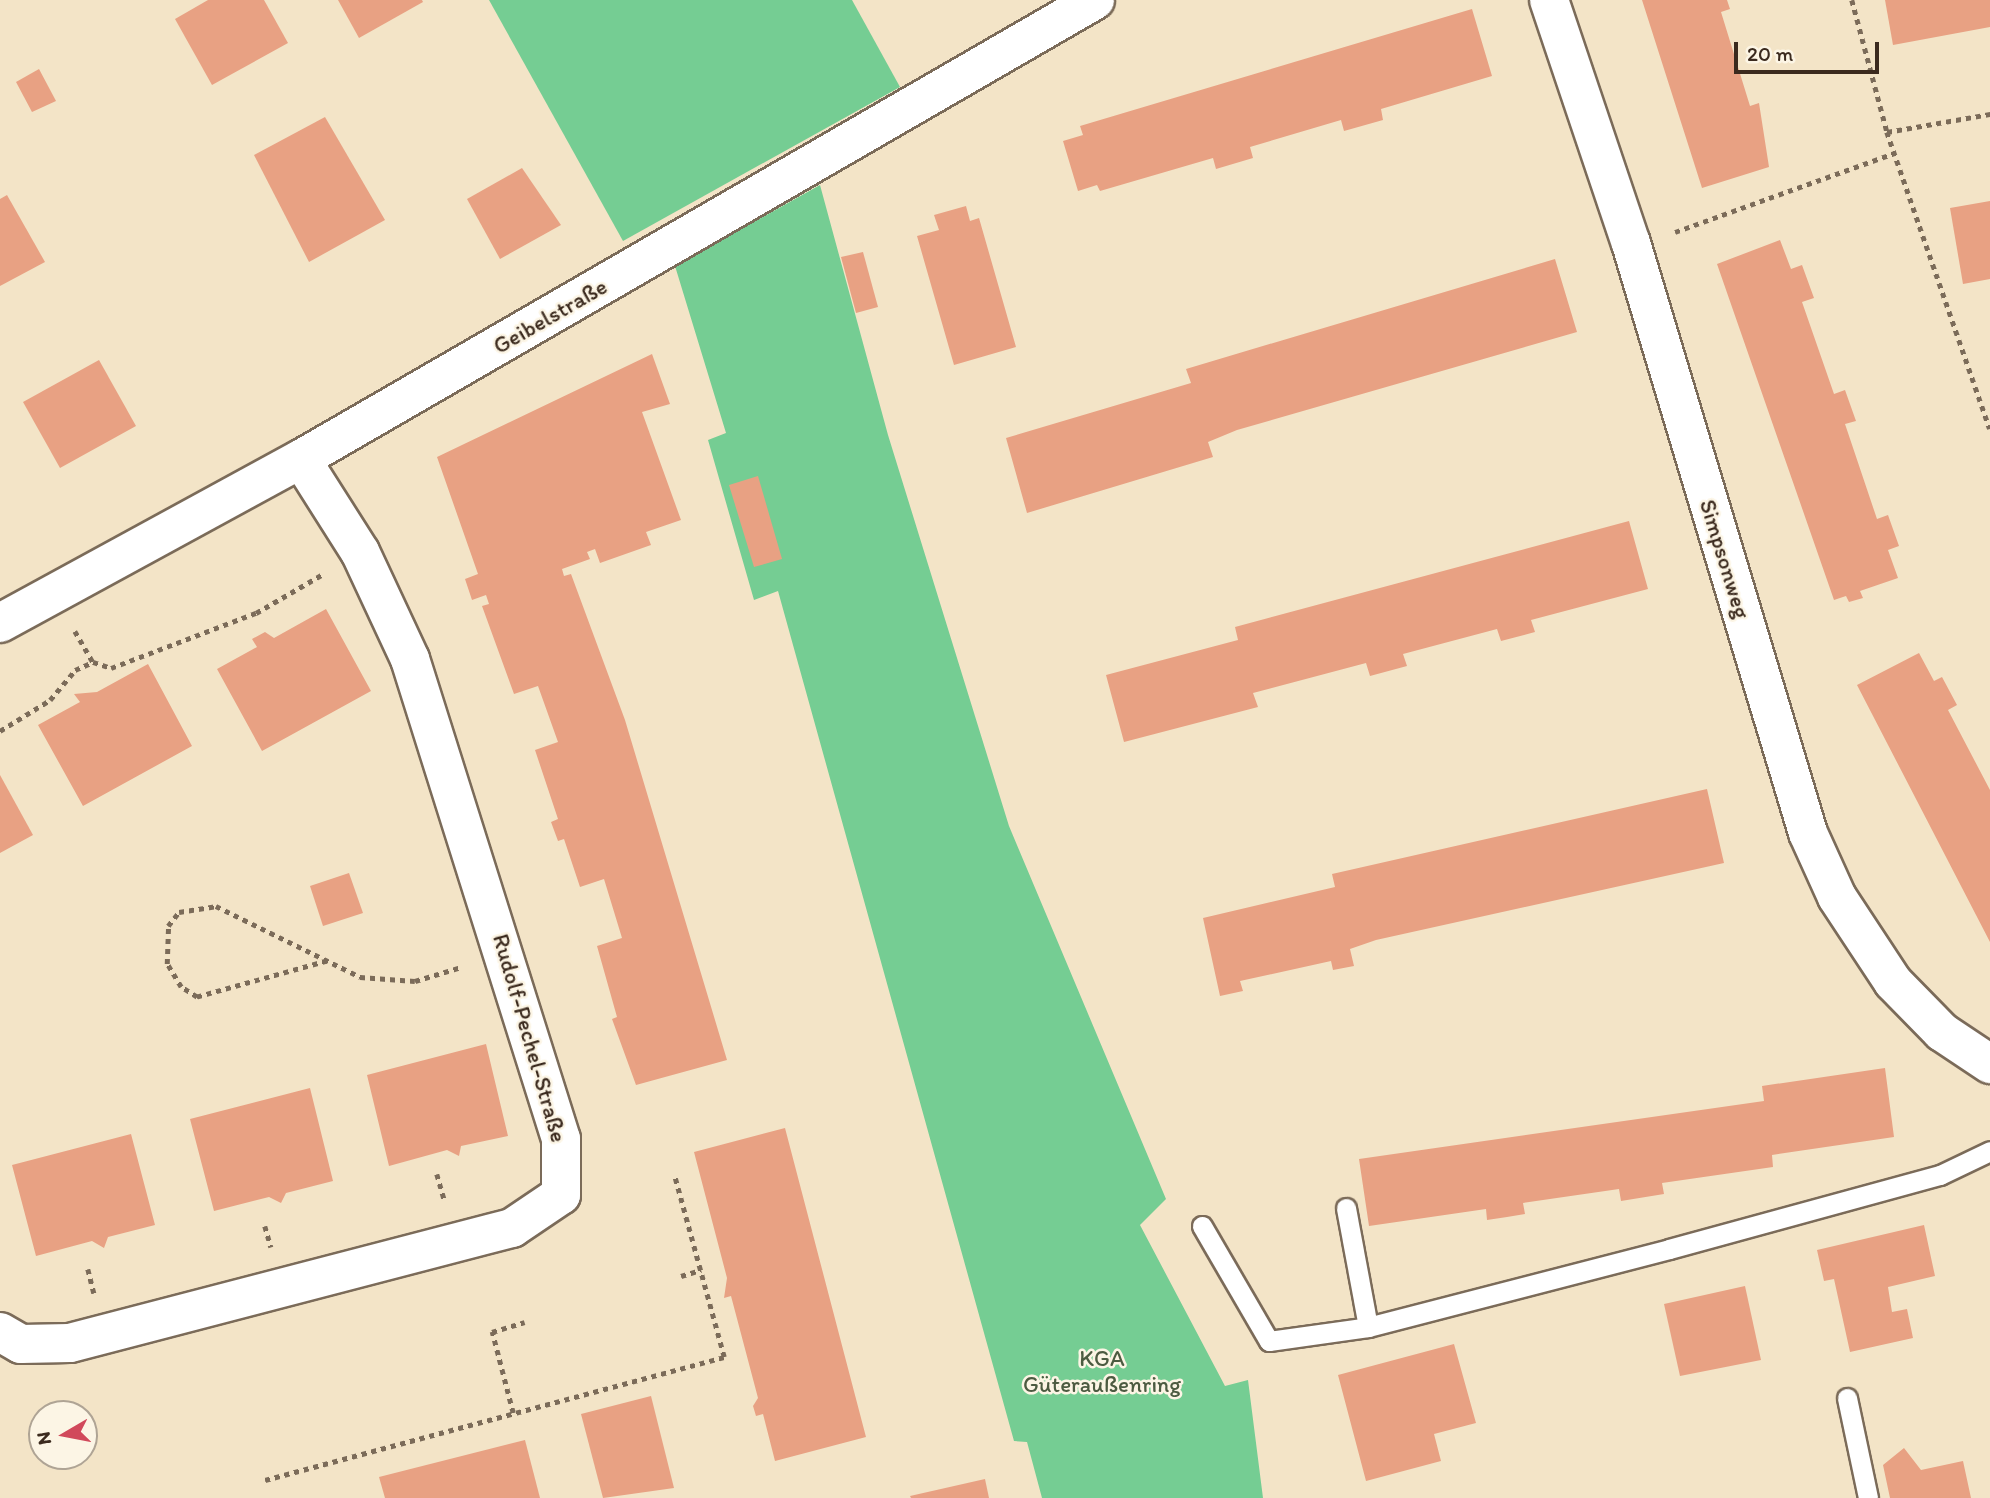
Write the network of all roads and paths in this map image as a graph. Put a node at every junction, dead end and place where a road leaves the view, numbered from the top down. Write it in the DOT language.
graph roads {
  1 [pos="1095,0"];
  2 [pos="1549,0"];
  3 [pos="1852,0"];
  4 [pos="1990,114"];
  5 [pos="1887,132"];
  6 [pos="1894,153"];
  7 [pos="1664,236"];
  8 [pos="1990,429"];
  9 [pos="301,459"];
  10 [pos="360,552"];
  11 [pos="0,623"];
  12 [pos="0,731"];
  13 [pos="506,954"];
  14 [pos="327,961"];
  15 [pos="1990,1064"];
  16 [pos="1990,1150"];
  17 [pos="676,1178"];
  18 [pos="1346,1208"];
  19 [pos="1202,1226"];
  20 [pos="701,1270"];
  21 [pos="681,1276"];
  22 [pos="524,1322"];
  23 [pos="1368,1327"];
  24 [pos="0,1332"];
  25 [pos="1847,1398"];
  26 [pos="513,1413"];
  27 [pos="265,1480"];
  28 [pos="1868,1498"];
  1 -- 9 [label="street, Geibelstraße"];
  2 -- 15 [label="street, Simpsonweg"];
  3 -- 5 [label="path"];
  4 -- 5 [label="path"];
  5 -- 6 [label="path"];
  6 -- 7 [label="path"];
  6 -- 8 [label="path"];
  9 -- 10 [label="street, Rudolf-Pechel-Straße"];
  9 -- 11 [label="street, Geibelstraße"];
  10 -- 12 [label="path"];
  10 -- 13 [label="street, Rudolf-Pechel-Straße"];
  13 -- 14 [label="path"];
  13 -- 24 [label="street, Rudolf-Pechel-Straße"];
  14 -- 14 [label="path"];
  16 -- 23 [label="lane"];
  17 -- 20 [label="path"];
  18 -- 23 [label="lane"];
  19 -- 23 [label="lane"];
  20 -- 21 [label="path"];
  20 -- 26 [label="path"];
  22 -- 26 [label="path"];
  25 -- 28 [label="lane"];
  26 -- 27 [label="path"];
}
